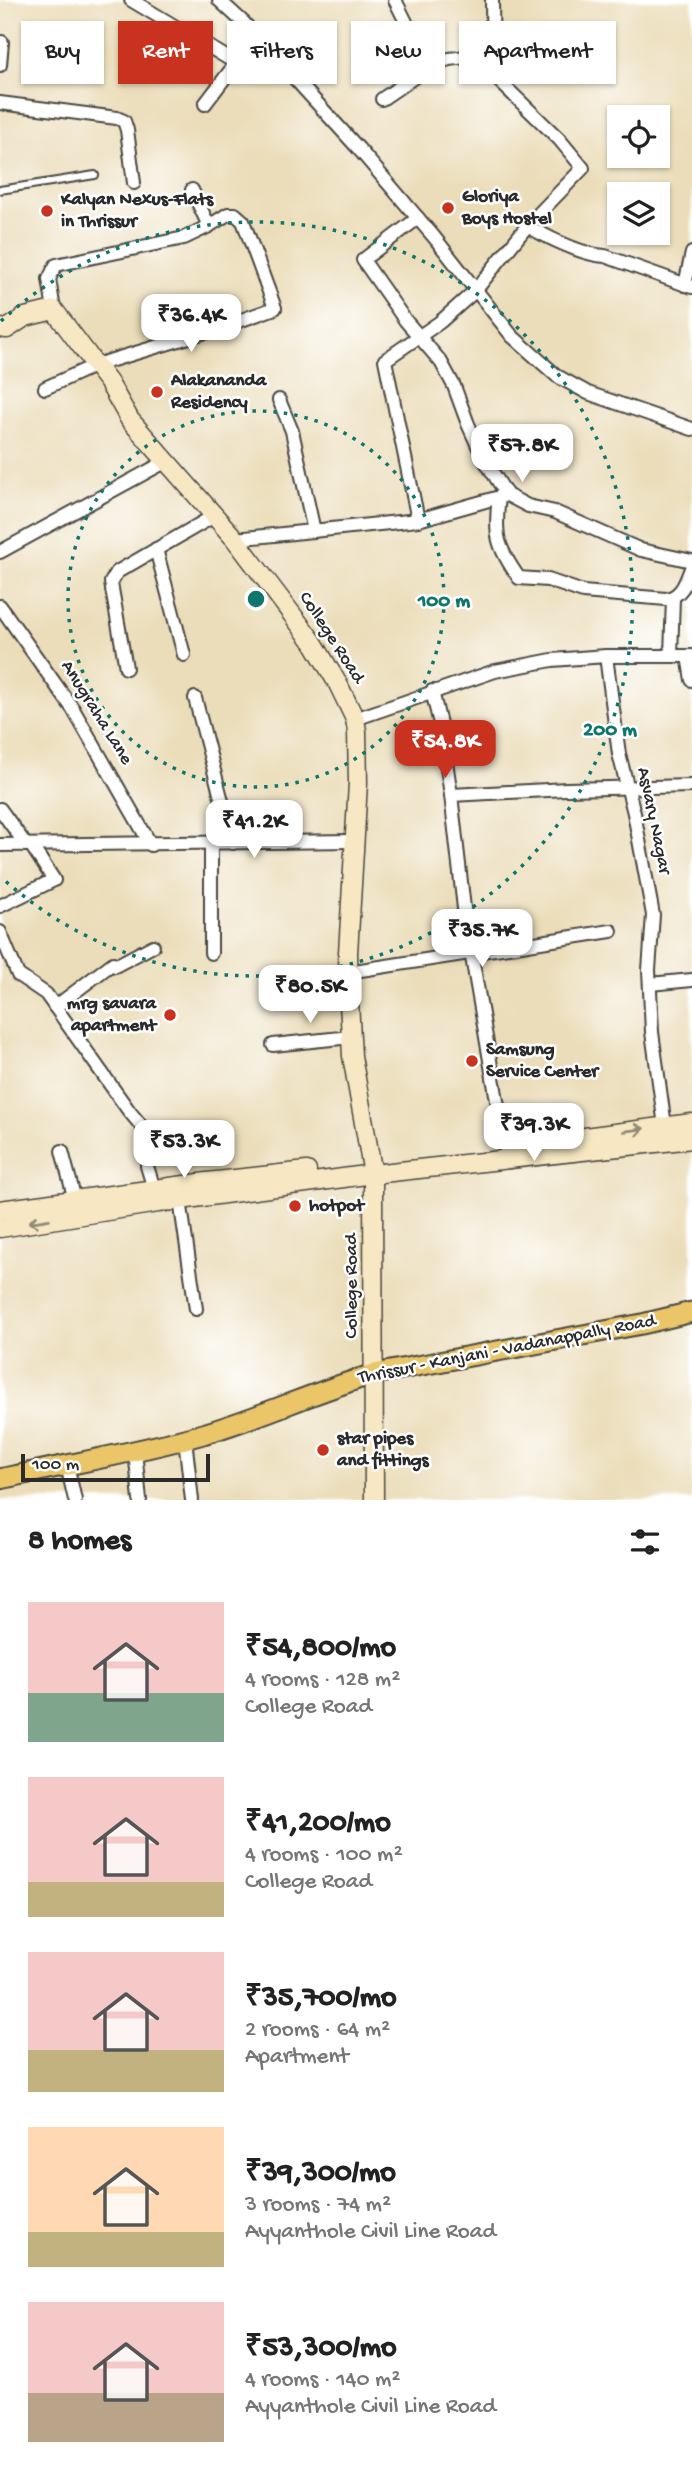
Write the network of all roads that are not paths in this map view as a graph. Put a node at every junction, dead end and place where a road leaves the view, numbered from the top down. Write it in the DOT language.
graph roads {
  1 [pos="131,0"];
  2 [pos="219,0"];
  3 [pos="395,0"];
  4 [pos="492,0"];
  5 [pos="240,21"];
  6 [pos="406,21"];
  7 [pos="492,21"];
  8 [pos="2,41"];
  9 [pos="227,58"];
  10 [pos="0,65"];
  11 [pos="227,75"];
  12 [pos="299,84"];
  13 [pos="404,84"];
  14 [pos="502,84"];
  15 [pos="382,99"];
  16 [pos="0,103"];
  17 [pos="205,104"];
  18 [pos="95,175"];
  19 [pos="134,183"];
  20 [pos="0,190"];
  21 [pos="192,190"];
  22 [pos="418,218"];
  23 [pos="209,226"];
  24 [pos="527,226"];
  25 [pos="692,253"];
  26 [pos="689,286"];
  27 [pos="475,291"];
  28 [pos="54,310"];
  29 [pos="0,328"];
  30 [pos="418,337"];
  31 [pos="96,365"];
  32 [pos="45,388"];
  33 [pos="279,400"];
  34 [pos="692,429"];
  35 [pos="165,462"];
  36 [pos="503,496"];
  37 [pos="214,516"];
  38 [pos="418,520"];
  39 [pos="314,531"];
  40 [pos="235,539"];
  41 [pos="156,549"];
  42 [pos="0,552"];
  43 [pos="692,564"];
  44 [pos="673,598"];
  45 [pos="0,606"];
  46 [pos="184,655"];
  47 [pos="671,655"];
  48 [pos="606,656"];
  49 [pos="690,656"];
  50 [pos="126,668"];
  51 [pos="692,680"];
  52 [pos="432,691"];
  53 [pos="195,698"];
  54 [pos="355,719"];
  55 [pos="692,786"];
  56 [pos="628,788"];
  57 [pos="450,795"];
  58 [pos="0,809"];
  59 [pos="356,841"];
  60 [pos="233,843"];
  61 [pos="211,844"];
  62 [pos="0,845"];
  63 [pos="28,845"];
  64 [pos="151,845"];
  65 [pos="0,906"];
  66 [pos="611,931"];
  67 [pos="0,932"];
  68 [pos="153,946"];
  69 [pos="211,953"];
  70 [pos="473,954"];
  71 [pos="348,972"];
  72 [pos="692,980"];
  73 [pos="650,984"];
  74 [pos="55,1007"];
  75 [pos="351,1037"];
  76 [pos="273,1045"];
  77 [pos="498,1106"];
  78 [pos="692,1123"];
  79 [pos="666,1126"];
  80 [pos="692,1139"];
  81 [pos="62,1151"];
  82 [pos="372,1169"];
  83 [pos="154,1189"];
  84 [pos="180,1200"];
  85 [pos="82,1204"];
  86 [pos="0,1210"];
  87 [pos="0,1228"];
  88 [pos="196,1309"];
  89 [pos="692,1312"];
  90 [pos="374,1374"];
  91 [pos="185,1439"];
  92 [pos="135,1451"];
  93 [pos="67,1465"];
  94 [pos="0,1479"];
  95 [pos="75,1500"];
  96 [pos="141,1500"];
  97 [pos="192,1500"];
  98 [pos="374,1500"];
  1 -- 9 [label="street"];
  2 -- 5 [label="street"];
  3 -- 6 [label="street"];
  4 -- 7 [label="street"];
  8 -- 10 [label="street"];
  11 -- 17 [label="street"];
  12 -- 22 [label="street"];
  13 -- 15 [label="street"];
  14 -- 24 [label="street"];
  16 -- 19 [label="street"];
  18 -- 20 [label="lane"];
  21 -- 23 [label="street"];
  22 -- 27 [label="street"];
  22 -- 30 [label="street"];
  23 -- 28 [label="street"];
  23 -- 31 [label="street"];
  24 -- 26 [label="street"];
  24 -- 27 [label="street"];
  25 -- 26 [label="street"];
  27 -- 30 [label="street"];
  27 -- 34 [label="street"];
  28 -- 29 [label="main road"];
  28 -- 31 [label="main road, College Road"];
  30 -- 36 [label="street"];
  30 -- 38 [label="street"];
  31 -- 32 [label="street"];
  31 -- 35 [label="main road, College Road"];
  33 -- 39 [label="street"];
  35 -- 37 [label="main road, College Road"];
  35 -- 42 [label="street"];
  36 -- 38 [label="street"];
  36 -- 43 [label="street"];
  36 -- 44 [label="street"];
  37 -- 40 [label="main road, College Road"];
  37 -- 41 [label="street"];
  38 -- 39 [label="street"];
  39 -- 40 [label="street"];
  40 -- 54 [label="main road, College Road"];
  41 -- 46 [label="street"];
  41 -- 50 [label="street"];
  43 -- 44 [label="street"];
  44 -- 47 [label="street"];
  45 -- 64 [label="street, Anugraha Lane"];
  47 -- 48 [label="street"];
  47 -- 49 [label="street"];
  48 -- 52 [label="street"];
  48 -- 56 [label="street, Asvary Nagar"];
  49 -- 51 [label="street"];
  52 -- 54 [label="street"];
  52 -- 57 [label="street"];
  53 -- 60 [label="street"];
  54 -- 59 [label="main road, College Road"];
  55 -- 56 [label="street"];
  56 -- 57 [label="street"];
  56 -- 73 [label="street, Asvary Nagar"];
  57 -- 70 [label="street"];
  58 -- 63 [label="street"];
  59 -- 60 [label="street"];
  59 -- 71 [label="main road, College Road"];
  60 -- 61 [label="street"];
  61 -- 64 [label="street"];
  61 -- 69 [label="street"];
  62 -- 63 [label="street"];
  63 -- 64 [label="street"];
  63 -- 65 [label="street"];
  66 -- 70 [label="street"];
  67 -- 74 [label="street"];
  68 -- 74 [label="street"];
  70 -- 71 [label="street"];
  70 -- 77 [label="street"];
  71 -- 75 [label="main road, College Road"];
  72 -- 73 [label="street"];
  73 -- 79 [label="street, Asvary Nagar"];
  74 -- 83 [label="street"];
  75 -- 76 [label="street"];
  75 -- 82 [label="main road, College Road"];
  78 -- 79 [label="main road"];
  82 -- 79 [label="main road, one-way"];
  80 -- 82 [label="main road"];
  81 -- 85 [label="street"];
  82 -- 83 [label="main road"];
  82 -- 84 [label="main road"];
  82 -- 90 [label="main road, College Road"];
  83 -- 85 [label="main road"];
  84 -- 85 [label="main road"];
  84 -- 88 [label="street"];
  85 -- 86 [label="main road"];
  85 -- 87 [label="main road, one-way"];
  89 -- 90 [label="main road, Thrissur - Kanjani - Vadanappally Road"];
  90 -- 91 [label="main road, Thrissur - Kanjani - Vadanappally Road"];
  90 -- 98 [label="main road, College Road"];
  91 -- 92 [label="main road, Thrissur - Kanjani - Vadanappally Road"];
  91 -- 97 [label="street"];
  92 -- 93 [label="main road, Thrissur - Kanjani - Vadanappally Road"];
  92 -- 96 [label="street"];
  93 -- 94 [label="main road, Thrissur - Kanjani - Vadanappally Road"];
  93 -- 95 [label="street"];
}
